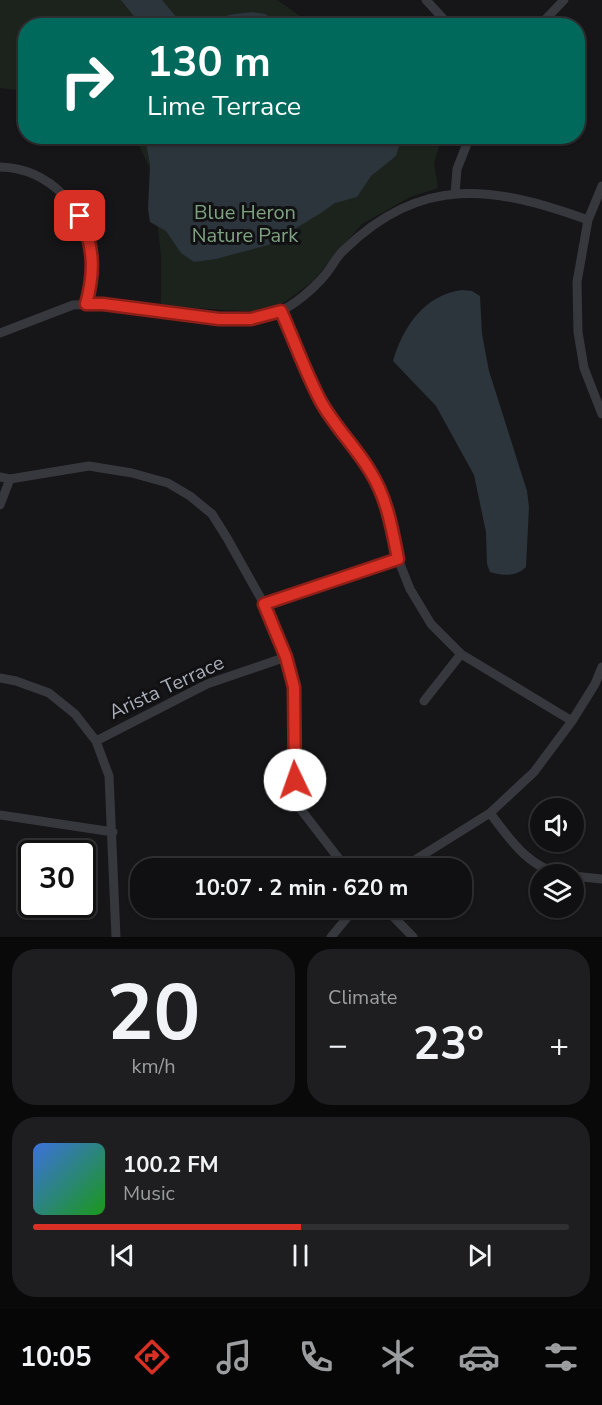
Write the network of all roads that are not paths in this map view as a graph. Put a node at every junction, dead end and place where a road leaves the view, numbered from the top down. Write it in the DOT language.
graph roads {
  1 [pos="426,0"];
  2 [pos="564,0"];
  3 [pos="443,18"];
  4 [pos="547,18"];
  5 [pos="467,144"];
  6 [pos="0,167"];
  7 [pos="602,186"];
  8 [pos="455,194"];
  9 [pos="588,220"];
  10 [pos="86,304"];
  11 [pos="281,311"];
  12 [pos="0,333"];
  13 [pos="602,414"];
  14 [pos="5,478"];
  15 [pos="0,505"];
  16 [pos="398,559"];
  17 [pos="264,604"];
  18 [pos="461,654"];
  19 [pos="286,657"];
  20 [pos="602,667"];
  21 [pos="0,678"];
  22 [pos="424,701"];
  23 [pos="572,721"];
  24 [pos="96,741"];
  25 [pos="490,813"];
  26 [pos="0,814"];
  27 [pos="113,832"];
  28 [pos="338,858"];
  29 [pos="418,858"];
  30 [pos="538,864"];
  31 [pos="584,877"];
  32 [pos="602,879"];
  33 [pos="347,918"];
  34 [pos="395,918"];
  35 [pos="116,937"];
  36 [pos="331,937"];
  37 [pos="413,937"];
  1 -- 3 [label="street"];
  2 -- 4 [label="street"];
  5 -- 8 [label="street"];
  6 -- 10 [label="street"];
  7 -- 9 [label="street"];
  8 -- 9 [label="street"];
  8 -- 11 [label="street"];
  9 -- 13 [label="street"];
  10 -- 11 [label="street"];
  10 -- 12 [label="street"];
  11 -- 16 [label="street"];
  14 -- 15 [label="street"];
  14 -- 17 [label="street"];
  16 -- 17 [label="street"];
  16 -- 18 [label="street"];
  17 -- 19 [label="street"];
  18 -- 22 [label="street"];
  18 -- 23 [label="street"];
  19 -- 24 [label="street, Arista Terrace"];
  19 -- 28 [label="street"];
  20 -- 23 [label="street"];
  21 -- 24 [label="street"];
  23 -- 25 [label="street"];
  24 -- 27 [label="street"];
  25 -- 29 [label="street"];
  25 -- 30 [label="street"];
  26 -- 27 [label="street"];
  27 -- 35 [label="street"];
  31 -- 32 [label="street"];
  33 -- 36 [label="street"];
  34 -- 37 [label="street"];
}
